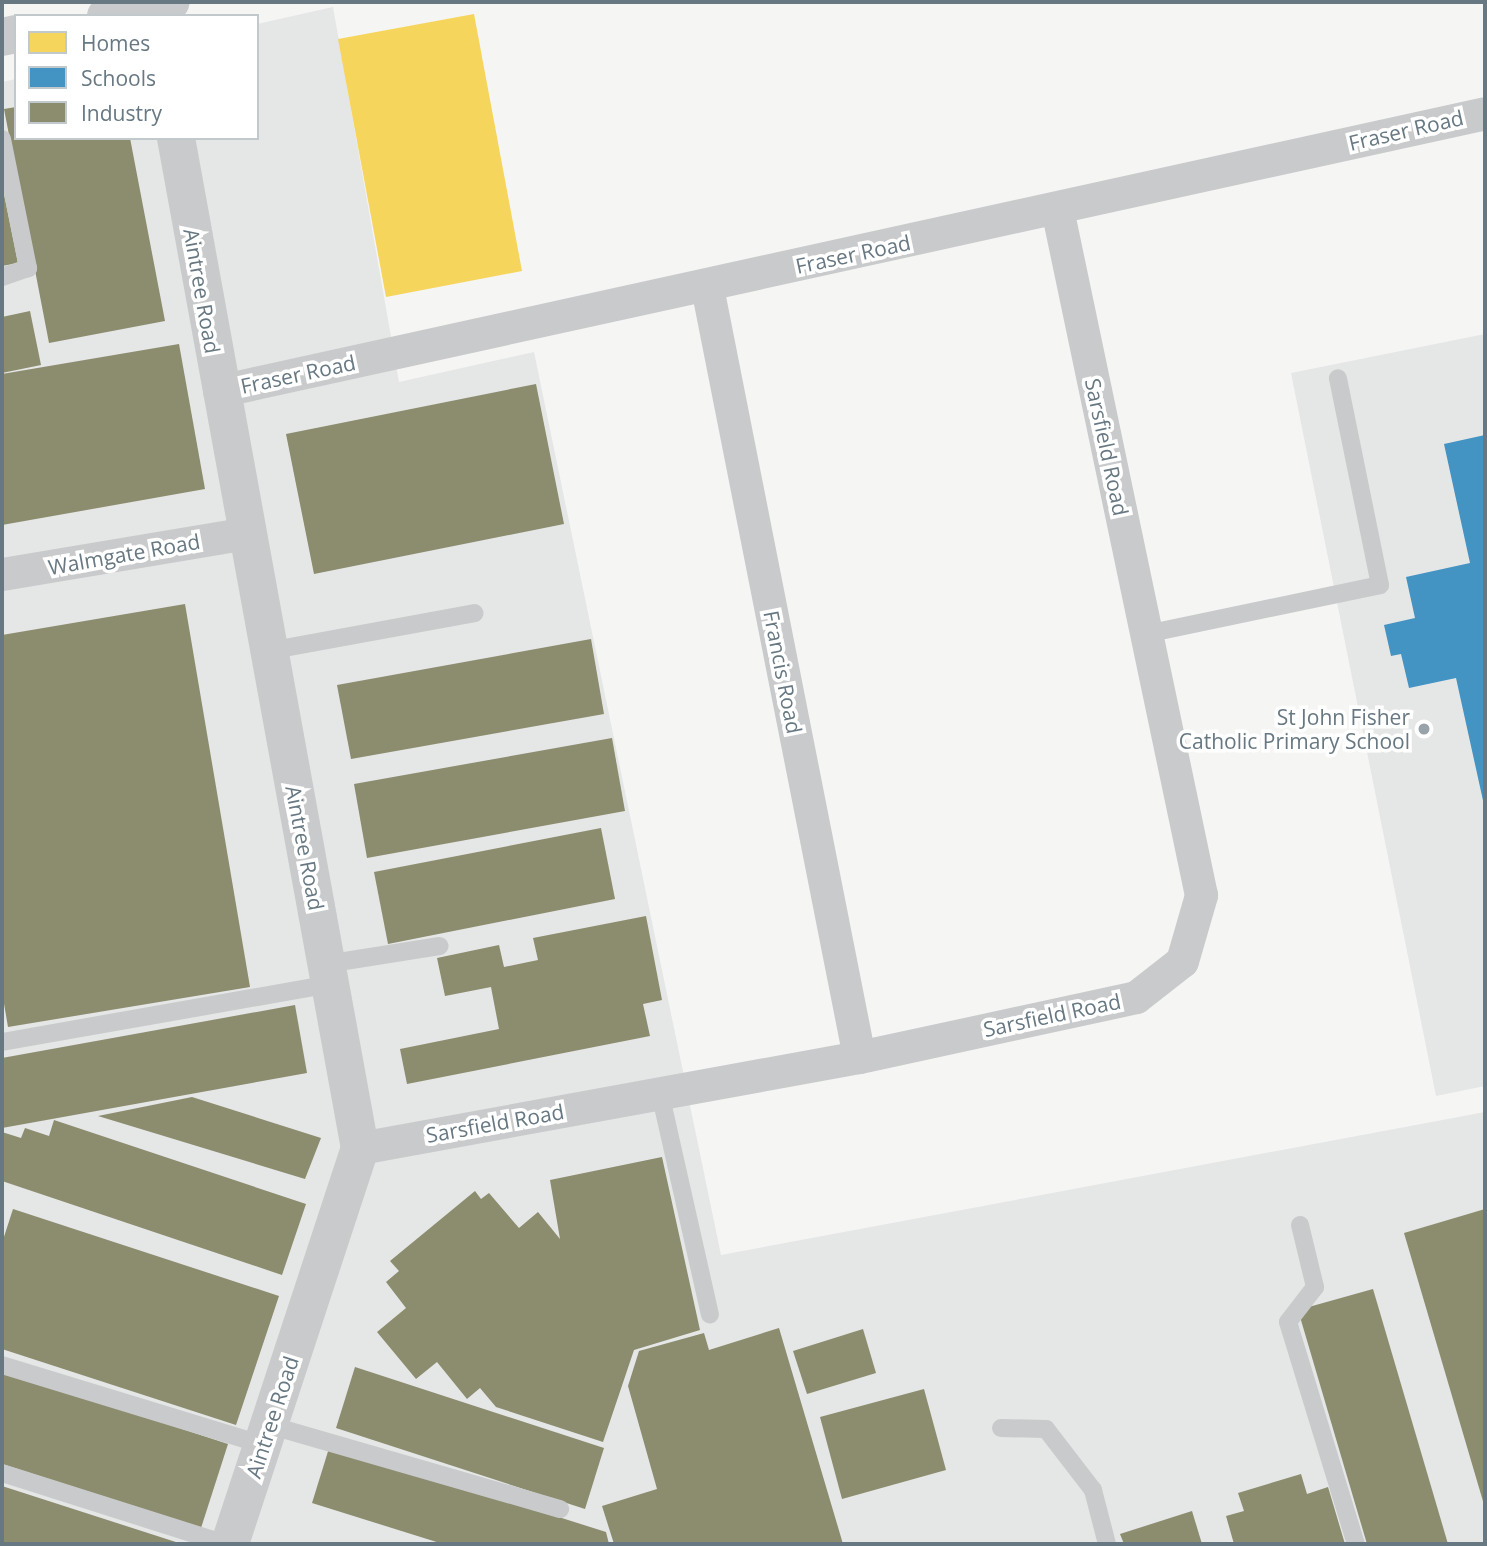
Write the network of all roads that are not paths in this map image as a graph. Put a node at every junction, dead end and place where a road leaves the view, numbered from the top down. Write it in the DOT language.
graph roads {
  1 [pos="160,8"];
  2 [pos="120,14"];
  3 [pos="1485,113"];
  4 [pos="2,139"];
  5 [pos="176,140"];
  6 [pos="1057,209"];
  7 [pos="2,277"];
  8 [pos="707,287"];
  9 [pos="1338,378"];
  10 [pos="219,391"];
  11 [pos="246,533"];
  12 [pos="2,575"];
  13 [pos="475,613"];
  14 [pos="1146,634"];
  15 [pos="268,651"];
  16 [pos="440,946"];
  17 [pos="328,974"];
  18 [pos="2,1042"];
  19 [pos="859,1057"];
  20 [pos="660,1093"];
  21 [pos="360,1148"];
  22 [pos="1300,1225"];
  23 [pos="710,1314"];
  24 [pos="2,1365"];
  25 [pos="1001,1428"];
  26 [pos="266,1435"];
  27 [pos="2,1473"];
  28 [pos="560,1509"];
  29 [pos="228,1544"];
  30 [pos="1107,1544"];
  31 [pos="1356,1544"];
  1 -- 2 [label="street"];
  3 -- 6 [label="street, Fraser Road"];
  4 -- 7 [label="lane"];
  5 -- 10 [label="street, Aintree Road"];
  6 -- 8 [label="street, Fraser Road"];
  6 -- 14 [label="street, Sarsfield Road"];
  8 -- 10 [label="street, Fraser Road"];
  8 -- 19 [label="street, Francis Road"];
  9 -- 14 [label="lane"];
  10 -- 11 [label="street, Aintree Road"];
  11 -- 12 [label="street, Walmgate Road"];
  11 -- 15 [label="street, Aintree Road"];
  13 -- 15 [label="lane"];
  14 -- 19 [label="street, Sarsfield Road"];
  15 -- 17 [label="street, Aintree Road"];
  16 -- 17 [label="lane"];
  17 -- 18 [label="lane"];
  17 -- 21 [label="street, Aintree Road"];
  19 -- 20 [label="street, Sarsfield Road"];
  20 -- 21 [label="street, Sarsfield Road"];
  20 -- 23 [label="lane"];
  21 -- 26 [label="street, Aintree Road"];
  22 -- 31 [label="lane"];
  24 -- 26 [label="lane"];
  25 -- 30 [label="lane"];
  26 -- 28 [label="lane"];
  26 -- 29 [label="street, Aintree Road"];
  27 -- 29 [label="lane"];
}
